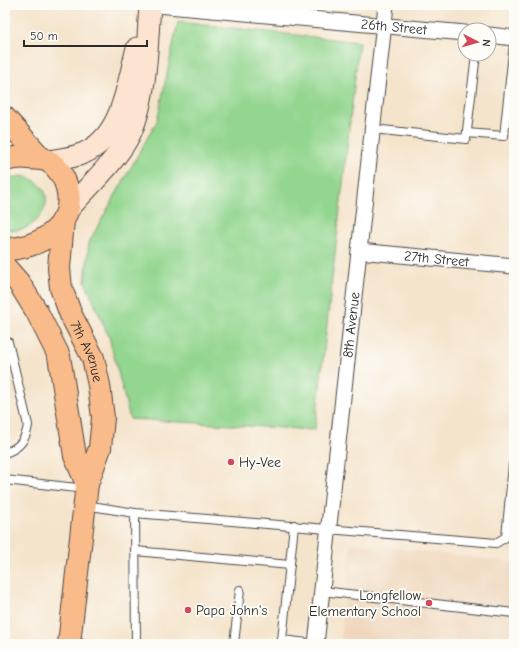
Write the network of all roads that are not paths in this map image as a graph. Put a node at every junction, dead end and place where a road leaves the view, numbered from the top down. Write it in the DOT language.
graph roads {
  1 [pos="150,5"];
  2 [pos="157,5"];
  3 [pos="386,5"];
  4 [pos="384,25"];
  5 [pos="457,32"];
  6 [pos="497,36"];
  7 [pos="514,38"];
  8 [pos="514,43"];
  9 [pos="475,62"];
  10 [pos="5,118"];
  11 [pos="373,129"];
  12 [pos="467,133"];
  13 [pos="5,160"];
  14 [pos="45,160"];
  15 [pos="65,215"];
  16 [pos="5,249"];
  17 [pos="360,251"];
  18 [pos="514,266"];
  19 [pos="5,267"];
  20 [pos="5,341"];
  21 [pos="5,453"];
  22 [pos="513,465"];
  23 [pos="5,480"];
  24 [pos="86,492"];
  25 [pos="135,512"];
  26 [pos="294,525"];
  27 [pos="328,528"];
  28 [pos="135,550"];
  29 [pos="290,565"];
  30 [pos="240,590"];
  31 [pos="322,592"];
  32 [pos="514,613"];
  33 [pos="281,642"];
  34 [pos="75,643"];
  35 [pos="136,644"];
  36 [pos="234,644"];
  37 [pos="316,644"];
  1 -- 14 [label="main road"];
  1 -- 15 [label="main road"];
  2 -- 4 [label="street, 26th Street"];
  3 -- 4 [label="street, 8th Avenue"];
  4 -- 5 [label="street, 26th Street"];
  4 -- 11 [label="street, 8th Avenue"];
  6 -- 7 [label="street"];
  8 -- 12 [label="lane"];
  9 -- 12 [label="lane"];
  10 -- 14 [label="main road, 7th Avenue"];
  11 -- 12 [label="lane"];
  11 -- 17 [label="street, 8th Avenue"];
  13 -- 14 [label="main road"];
  14 -- 15 [label="main road, 7th Avenue"];
  15 -- 16 [label="main road"];
  15 -- 24 [label="main road, 7th Avenue"];
  17 -- 18 [label="street, 27th Street"];
  17 -- 27 [label="street, 8th Avenue"];
  19 -- 24 [label="main road, 7th Avenue"];
  20 -- 21 [label="lane"];
  22 -- 27 [label="lane"];
  23 -- 24 [label="lane"];
  24 -- 25 [label="lane"];
  24 -- 34 [label="main road, 7th Avenue"];
  25 -- 26 [label="lane"];
  25 -- 28 [label="lane"];
  26 -- 27 [label="lane"];
  26 -- 29 [label="lane"];
  27 -- 31 [label="street, 8th Avenue"];
  28 -- 29 [label="lane"];
  28 -- 35 [label="lane"];
  29 -- 33 [label="lane"];
  30 -- 36 [label="lane"];
  31 -- 32 [label="lane"];
  31 -- 37 [label="street, 8th Avenue"];
  33 -- 37 [label="lane"];
}
